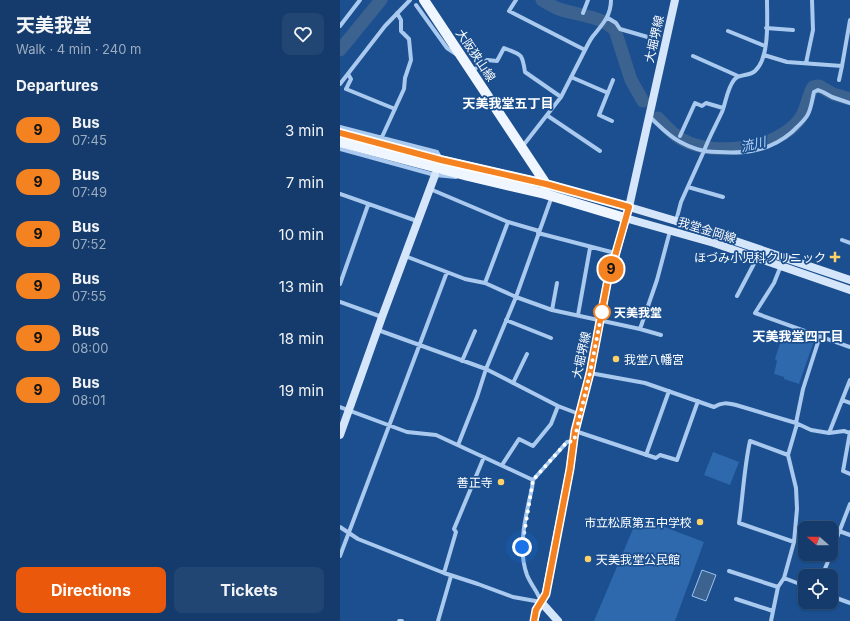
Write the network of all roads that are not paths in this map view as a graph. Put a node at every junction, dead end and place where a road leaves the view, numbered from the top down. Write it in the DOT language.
graph roads {
  1 [pos="360,0"];
  2 [pos="410,0"];
  3 [pos="516,0"];
  4 [pos="588,0"];
  5 [pos="611,0"];
  6 [pos="675,0"];
  7 [pos="767,0"];
  8 [pos="812,0"];
  9 [pos="420,3"];
  10 [pos="397,13"];
  11 [pos="583,13"];
  12 [pos="607,18"];
  13 [pos="850,20"];
  14 [pos="340,26"];
  15 [pos="766,28"];
  16 [pos="793,30"];
  17 [pos="728,31"];
  18 [pos="651,38"];
  19 [pos="765,46"];
  20 [pos="585,50"];
  21 [pos="764,55"];
  22 [pos="693,56"];
  23 [pos="806,63"];
  24 [pos="842,66"];
  25 [pos="472,72"];
  26 [pos="348,74"];
  27 [pos="738,76"];
  28 [pos="571,77"];
  29 [pos="613,80"];
  30 [pos="839,80"];
  31 [pos="340,84"];
  32 [pos="608,93"];
  33 [pos="561,97"];
  34 [pos="850,103"];
  35 [pos="395,108"];
  36 [pos="723,108"];
  37 [pos="548,116"];
  38 [pos="649,116"];
  39 [pos="612,121"];
  40 [pos="340,127"];
  41 [pos="340,134"];
  42 [pos="680,136"];
  43 [pos="382,137"];
  44 [pos="340,142"];
  45 [pos="522,148"];
  46 [pos="705,148"];
  47 [pos="340,149"];
  48 [pos="600,151"];
  49 [pos="441,160"];
  50 [pos="435,175"];
  51 [pos="468,176"];
  52 [pos="688,187"];
  53 [pos="430,189"];
  54 [pos="548,191"];
  55 [pos="340,194"];
  56 [pos="723,197"];
  57 [pos="368,205"];
  58 [pos="629,207"];
  59 [pos="625,218"];
  60 [pos="417,221"];
  61 [pos="676,221"];
  62 [pos="508,222"];
  63 [pos="670,231"];
  64 [pos="539,232"];
  65 [pos="842,240"];
  66 [pos="850,243"];
  67 [pos="590,248"];
  68 [pos="615,253"];
  69 [pos="404,256"];
  70 [pos="758,258"];
  71 [pos="784,258"];
  72 [pos="781,266"];
  73 [pos="447,272"];
  74 [pos="850,280"];
  75 [pos="485,283"];
  76 [pos="557,283"];
  77 [pos="340,284"];
  78 [pos="850,290"];
  79 [pos="737,296"];
  80 [pos="516,297"];
  81 [pos="340,302"];
  82 [pos="552,310"];
  83 [pos="578,315"];
  84 [pos="382,317"];
  85 [pos="506,320"];
  86 [pos="600,320"];
  87 [pos="640,329"];
  88 [pos="377,330"];
  89 [pos="475,331"];
  90 [pos="661,335"];
  91 [pos="820,336"];
  92 [pos="550,338"];
  93 [pos="420,346"];
  94 [pos="850,347"];
  95 [pos="527,354"];
  96 [pos="462,361"];
  97 [pos="486,369"];
  98 [pos="590,373"];
  99 [pos="850,380"];
  100 [pos="513,383"];
  101 [pos="669,392"];
  102 [pos="842,400"];
  103 [pos="698,401"];
  104 [pos="850,403"];
  105 [pos="558,406"];
  106 [pos="340,407"];
  107 [pos="349,410"];
  108 [pos="579,414"];
  109 [pos="796,423"];
  110 [pos="389,425"];
  111 [pos="575,431"];
  112 [pos="850,432"];
  113 [pos="829,433"];
  114 [pos="340,435"];
  115 [pos="574,441"];
  116 [pos="458,444"];
  117 [pos="646,455"];
  118 [pos="788,455"];
  119 [pos="484,457"];
  120 [pos="502,465"];
  121 [pos="850,474"];
  122 [pos="533,480"];
  123 [pos="850,504"];
  124 [pos="340,527"];
  125 [pos="349,532"];
  126 [pos="839,532"];
  127 [pos="850,535"];
  128 [pos="794,542"];
  129 [pos="340,556"];
  130 [pos="729,571"];
  131 [pos="444,574"];
  132 [pos="451,576"];
  133 [pos="784,578"];
  134 [pos="798,583"];
  135 [pos="778,587"];
  136 [pos="736,599"];
  137 [pos="838,599"];
  138 [pos="541,602"];
  139 [pos="850,604"];
  140 [pos="773,611"];
  141 [pos="438,621"];
  142 [pos="534,621"];
  143 [pos="558,621"];
  144 [pos="771,621"];
  1 -- 14 [label="street"];
  2 -- 10 [label="street"];
  3 -- 20 [label="street"];
  4 -- 11 [label="street"];
  5 -- 12 [label="street"];
  6 -- 38 [label="main road, 大堀堺線"];
  7 -- 15 [label="street"];
  8 -- 23 [label="street"];
  9 -- 25 [label="main road, 大阪狭山線"];
  10 -- 26 [label="street"];
  10 -- 35 [label="street"];
  12 -- 18 [label="street"];
  12 -- 20 [label="street"];
  13 -- 24 [label="street"];
  15 -- 16 [label="street"];
  15 -- 19 [label="street"];
  17 -- 19 [label="street"];
  19 -- 21 [label="street"];
  20 -- 28 [label="street"];
  21 -- 23 [label="street"];
  21 -- 27 [label="street"];
  22 -- 27 [label="street"];
  23 -- 24 [label="street"];
  24 -- 30 [label="street"];
  25 -- 33 [label="street"];
  25 -- 45 [label="main road, 大阪狭山線"];
  26 -- 31 [label="street"];
  26 -- 35 [label="street"];
  27 -- 36 [label="street"];
  28 -- 32 [label="street"];
  28 -- 33 [label="street"];
  29 -- 32 [label="street"];
  32 -- 39 [label="street"];
  33 -- 37 [label="street"];
  34 -- 46 [label="street"];
  35 -- 43 [label="street"];
  36 -- 42 [label="street"];
  36 -- 46 [label="street"];
  37 -- 45 [label="street"];
  37 -- 48 [label="street"];
  38 -- 46 [label="street"];
  38 -- 58 [label="main road, 大堀堺線"];
  40 -- 43 [label="street"];
  41 -- 49 [label="main road"];
  43 -- 49 [label="street"];
  44 -- 51 [label="main road"];
  45 -- 54 [label="main road, 大阪狭山線"];
  46 -- 52 [label="street"];
  47 -- 50 [label="street"];
  49 -- 54 [label="main road"];
  50 -- 51 [label="street"];
  50 -- 53 [label="main road"];
  51 -- 54 [label="main road"];
  52 -- 56 [label="street"];
  52 -- 61 [label="street"];
  53 -- 60 [label="main road"];
  53 -- 62 [label="street"];
  54 -- 58 [label="main road"];
  54 -- 59 [label="main road"];
  54 -- 64 [label="street"];
  55 -- 57 [label="street"];
  57 -- 60 [label="street"];
  57 -- 77 [label="street"];
  58 -- 59 [label="main road, 大堀堺線"];
  58 -- 61 [label="main road, 我堂金岡線"];
  59 -- 63 [label="main road, 我堂金岡線"];
  59 -- 68 [label="main road, 大堀堺線"];
  60 -- 69 [label="main road"];
  61 -- 71 [label="main road, 我堂金岡線"];
  62 -- 64 [label="street"];
  62 -- 75 [label="street"];
  63 -- 70 [label="main road, 我堂金岡線"];
  63 -- 87 [label="street"];
  64 -- 67 [label="street"];
  64 -- 80 [label="street"];
  65 -- 66 [label="street"];
  67 -- 68 [label="street"];
  67 -- 83 [label="street"];
  68 -- 86 [label="main road, 大堀堺線"];
  69 -- 73 [label="street"];
  69 -- 84 [label="main road"];
  70 -- 72 [label="main road, 我堂金岡線"];
  70 -- 79 [label="street"];
  71 -- 72 [label="street"];
  71 -- 74 [label="main road, 我堂金岡線"];
  72 -- 78 [label="main road, 我堂金岡線"];
  72 -- 91 [label="street"];
  73 -- 75 [label="street"];
  73 -- 93 [label="street"];
  75 -- 80 [label="street"];
  76 -- 82 [label="street"];
  80 -- 82 [label="street"];
  80 -- 85 [label="street"];
  81 -- 84 [label="street"];
  82 -- 83 [label="street"];
  83 -- 86 [label="street"];
  84 -- 88 [label="main road"];
  85 -- 92 [label="street"];
  85 -- 97 [label="street"];
  86 -- 87 [label="street"];
  86 -- 98 [label="main road, 大堀堺線"];
  87 -- 90 [label="street"];
  88 -- 93 [label="street"];
  88 -- 107 [label="main road"];
  89 -- 96 [label="street"];
  91 -- 94 [label="street"];
  91 -- 109 [label="street"];
  93 -- 96 [label="street"];
  93 -- 110 [label="street"];
  95 -- 100 [label="street"];
  96 -- 97 [label="street"];
  97 -- 100 [label="street"];
  97 -- 116 [label="street"];
  98 -- 101 [label="street"];
  98 -- 108 [label="main road, 大堀堺線"];
  99 -- 102 [label="street"];
  100 -- 105 [label="street"];
  101 -- 103 [label="street"];
  101 -- 117 [label="street"];
  102 -- 104 [label="street"];
  102 -- 113 [label="street"];
  103 -- 109 [label="street"];
  103 -- 117 [label="street"];
  105 -- 108 [label="street"];
  105 -- 120 [label="street"];
  106 -- 107 [label="street"];
  107 -- 110 [label="street"];
  107 -- 114 [label="main road"];
  108 -- 111 [label="main road, 大堀堺線"];
  109 -- 113 [label="street"];
  109 -- 118 [label="street"];
  110 -- 116 [label="street"];
  110 -- 125 [label="street"];
  111 -- 115 [label="main road, 大堀堺線"];
  111 -- 117 [label="street"];
  112 -- 113 [label="street"];
  112 -- 121 [label="street"];
  115 -- 122 [label="street"];
  115 -- 138 [label="main road, 大堀堺線"];
  116 -- 119 [label="street"];
  118 -- 128 [label="street"];
  118 -- 128 [label="street"];
  119 -- 120 [label="street"];
  119 -- 131 [label="street"];
  120 -- 122 [label="street"];
  122 -- 138 [label="street"];
  123 -- 126 [label="street"];
  124 -- 125 [label="street"];
  125 -- 129 [label="street"];
  125 -- 131 [label="street"];
  126 -- 127 [label="street"];
  128 -- 133 [label="street"];
  130 -- 135 [label="street"];
  131 -- 132 [label="street"];
  132 -- 138 [label="street"];
  132 -- 141 [label="street"];
  133 -- 134 [label="street"];
  133 -- 135 [label="street"];
  135 -- 140 [label="street"];
  136 -- 140 [label="street"];
  137 -- 139 [label="street"];
  138 -- 142 [label="main road, 大堀堺線"];
  138 -- 143 [label="main road"];
  140 -- 144 [label="street"];
}
